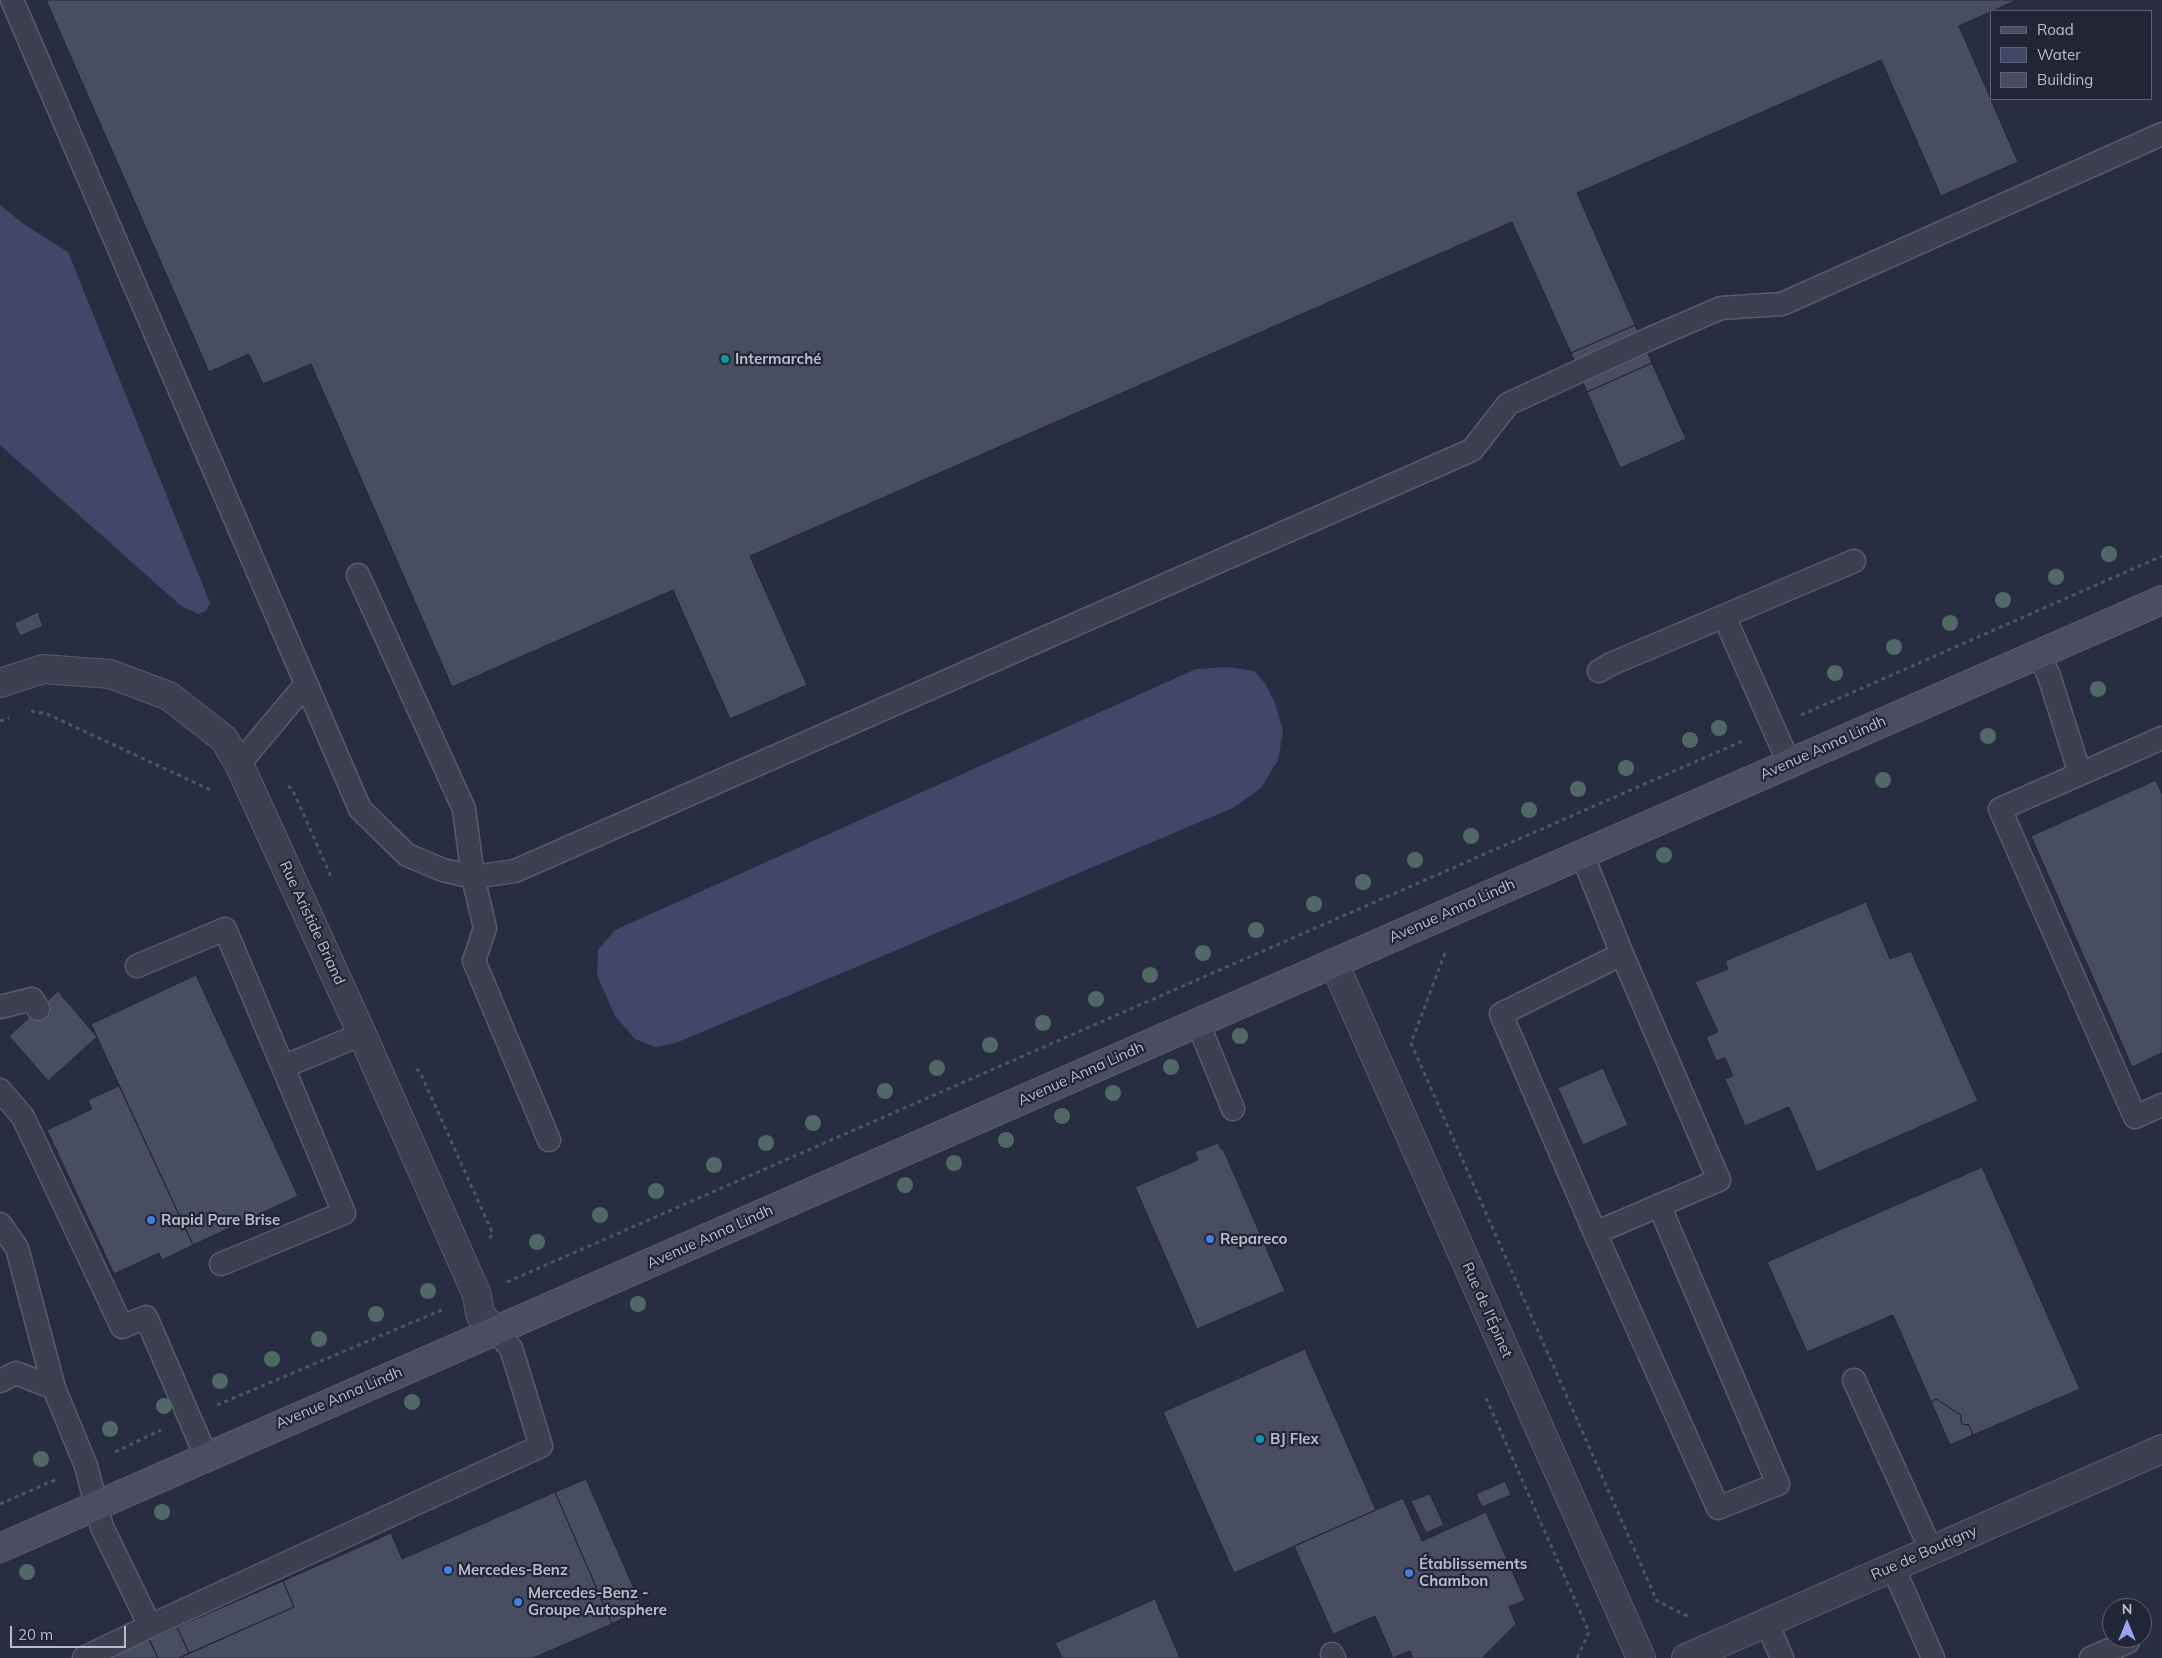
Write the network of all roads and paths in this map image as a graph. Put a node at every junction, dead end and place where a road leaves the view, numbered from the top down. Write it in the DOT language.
graph roads {
  1 [pos="12,0"];
  2 [pos="2162,134"];
  3 [pos="1854,561"];
  4 [pos="358,575"];
  5 [pos="2162,600"];
  6 [pos="1724,616"];
  7 [pos="2039,654"];
  8 [pos="1599,671"];
  9 [pos="0,683"];
  10 [pos="306,684"];
  11 [pos="2162,738"];
  12 [pos="1789,763"];
  13 [pos="239,764"];
  14 [pos="2080,774"];
  15 [pos="1582,854"];
  16 [pos="473,877"];
  17 [pos="1433,920"];
  18 [pos="1622,954"];
  19 [pos="1334,962"];
  20 [pos="137,966"];
  21 [pos="0,1007"];
  22 [pos="38,1009"];
  23 [pos="1198,1023"];
  24 [pos="362,1034"];
  25 [pos="283,1066"];
  26 [pos="0,1090"];
  27 [pos="2162,1105"];
  28 [pos="1233,1108"];
  29 [pos="549,1140"];
  30 [pos="1659,1205"];
  31 [pos="0,1224"];
  32 [pos="1595,1233"];
  33 [pos="221,1264"];
  34 [pos="476,1295"];
  35 [pos="495,1331"];
  36 [pos="1854,1380"];
  37 [pos="0,1381"];
  38 [pos="54,1388"];
  39 [pos="188,1417"];
  40 [pos="2162,1449"];
  41 [pos="206,1456"];
  42 [pos="86,1466"];
  43 [pos="0,1504"];
  44 [pos="98,1504"];
  45 [pos="0,1548"];
  46 [pos="1931,1550"];
  47 [pos="1893,1567"];
  48 [pos="1767,1623"];
  49 [pos="150,1626"];
  50 [pos="2114,1648"];
  51 [pos="1698,1653"];
  52 [pos="84,1658"];
  53 [pos="1641,1658"];
  54 [pos="1782,1658"];
  55 [pos="1933,1658"];
  56 [pos="2091,1658"];
  1 -- 10 [label="lane"];
  2 -- 16 [label="lane"];
  3 -- 6 [label="lane"];
  4 -- 16 [label="lane"];
  5 -- 7 [label="main road, Avenue Anna Lindh"];
  6 -- 8 [label="lane"];
  6 -- 12 [label="lane"];
  7 -- 12 [label="main road, Avenue Anna Lindh"];
  7 -- 14 [label="lane"];
  9 -- 13 [label="street, Rue Aristide Briand"];
  10 -- 13 [label="lane"];
  10 -- 16 [label="lane"];
  11 -- 14 [label="lane"];
  12 -- 15 [label="main road, Avenue Anna Lindh"];
  13 -- 24 [label="street, Rue Aristide Briand"];
  14 -- 27 [label="lane"];
  15 -- 17 [label="main road, Avenue Anna Lindh"];
  15 -- 18 [label="lane"];
  16 -- 29 [label="lane"];
  17 -- 19 [label="main road, Avenue Anna Lindh"];
  17 -- 34 [label="path"];
  17 -- 51 [label="path"];
  18 -- 30 [label="lane"];
  18 -- 32 [label="lane"];
  19 -- 23 [label="main road, Avenue Anna Lindh"];
  19 -- 53 [label="street, Rue de l'Épinet"];
  20 -- 25 [label="lane"];
  21 -- 22 [label="lane"];
  23 -- 28 [label="lane"];
  23 -- 35 [label="main road, Avenue Anna Lindh"];
  24 -- 25 [label="lane"];
  24 -- 34 [label="street, Rue Aristide Briand"];
  25 -- 33 [label="lane"];
  26 -- 39 [label="lane"];
  30 -- 32 [label="lane"];
  30 -- 32 [label="lane"];
  31 -- 38 [label="lane"];
  34 -- 35 [label="street, Rue Aristide Briand"];
  34 -- 39 [label="path"];
  35 -- 41 [label="main road, Avenue Anna Lindh"];
  35 -- 49 [label="lane"];
  36 -- 46 [label="lane"];
  37 -- 38 [label="lane"];
  38 -- 42 [label="lane"];
  39 -- 41 [label="lane"];
  39 -- 42 [label="path"];
  40 -- 46 [label="street, Rue de Boutigny"];
  41 -- 44 [label="main road, Avenue Anna Lindh"];
  42 -- 43 [label="path"];
  42 -- 44 [label="lane"];
  44 -- 45 [label="main road, Avenue Anna Lindh"];
  44 -- 49 [label="lane"];
  46 -- 47 [label="street, Rue de Boutigny"];
  47 -- 48 [label="street, Rue de Boutigny"];
  47 -- 55 [label="lane"];
  48 -- 51 [label="street, Rue de Boutigny"];
  48 -- 54 [label="lane"];
  49 -- 52 [label="lane"];
  50 -- 56 [label="lane"];
}
